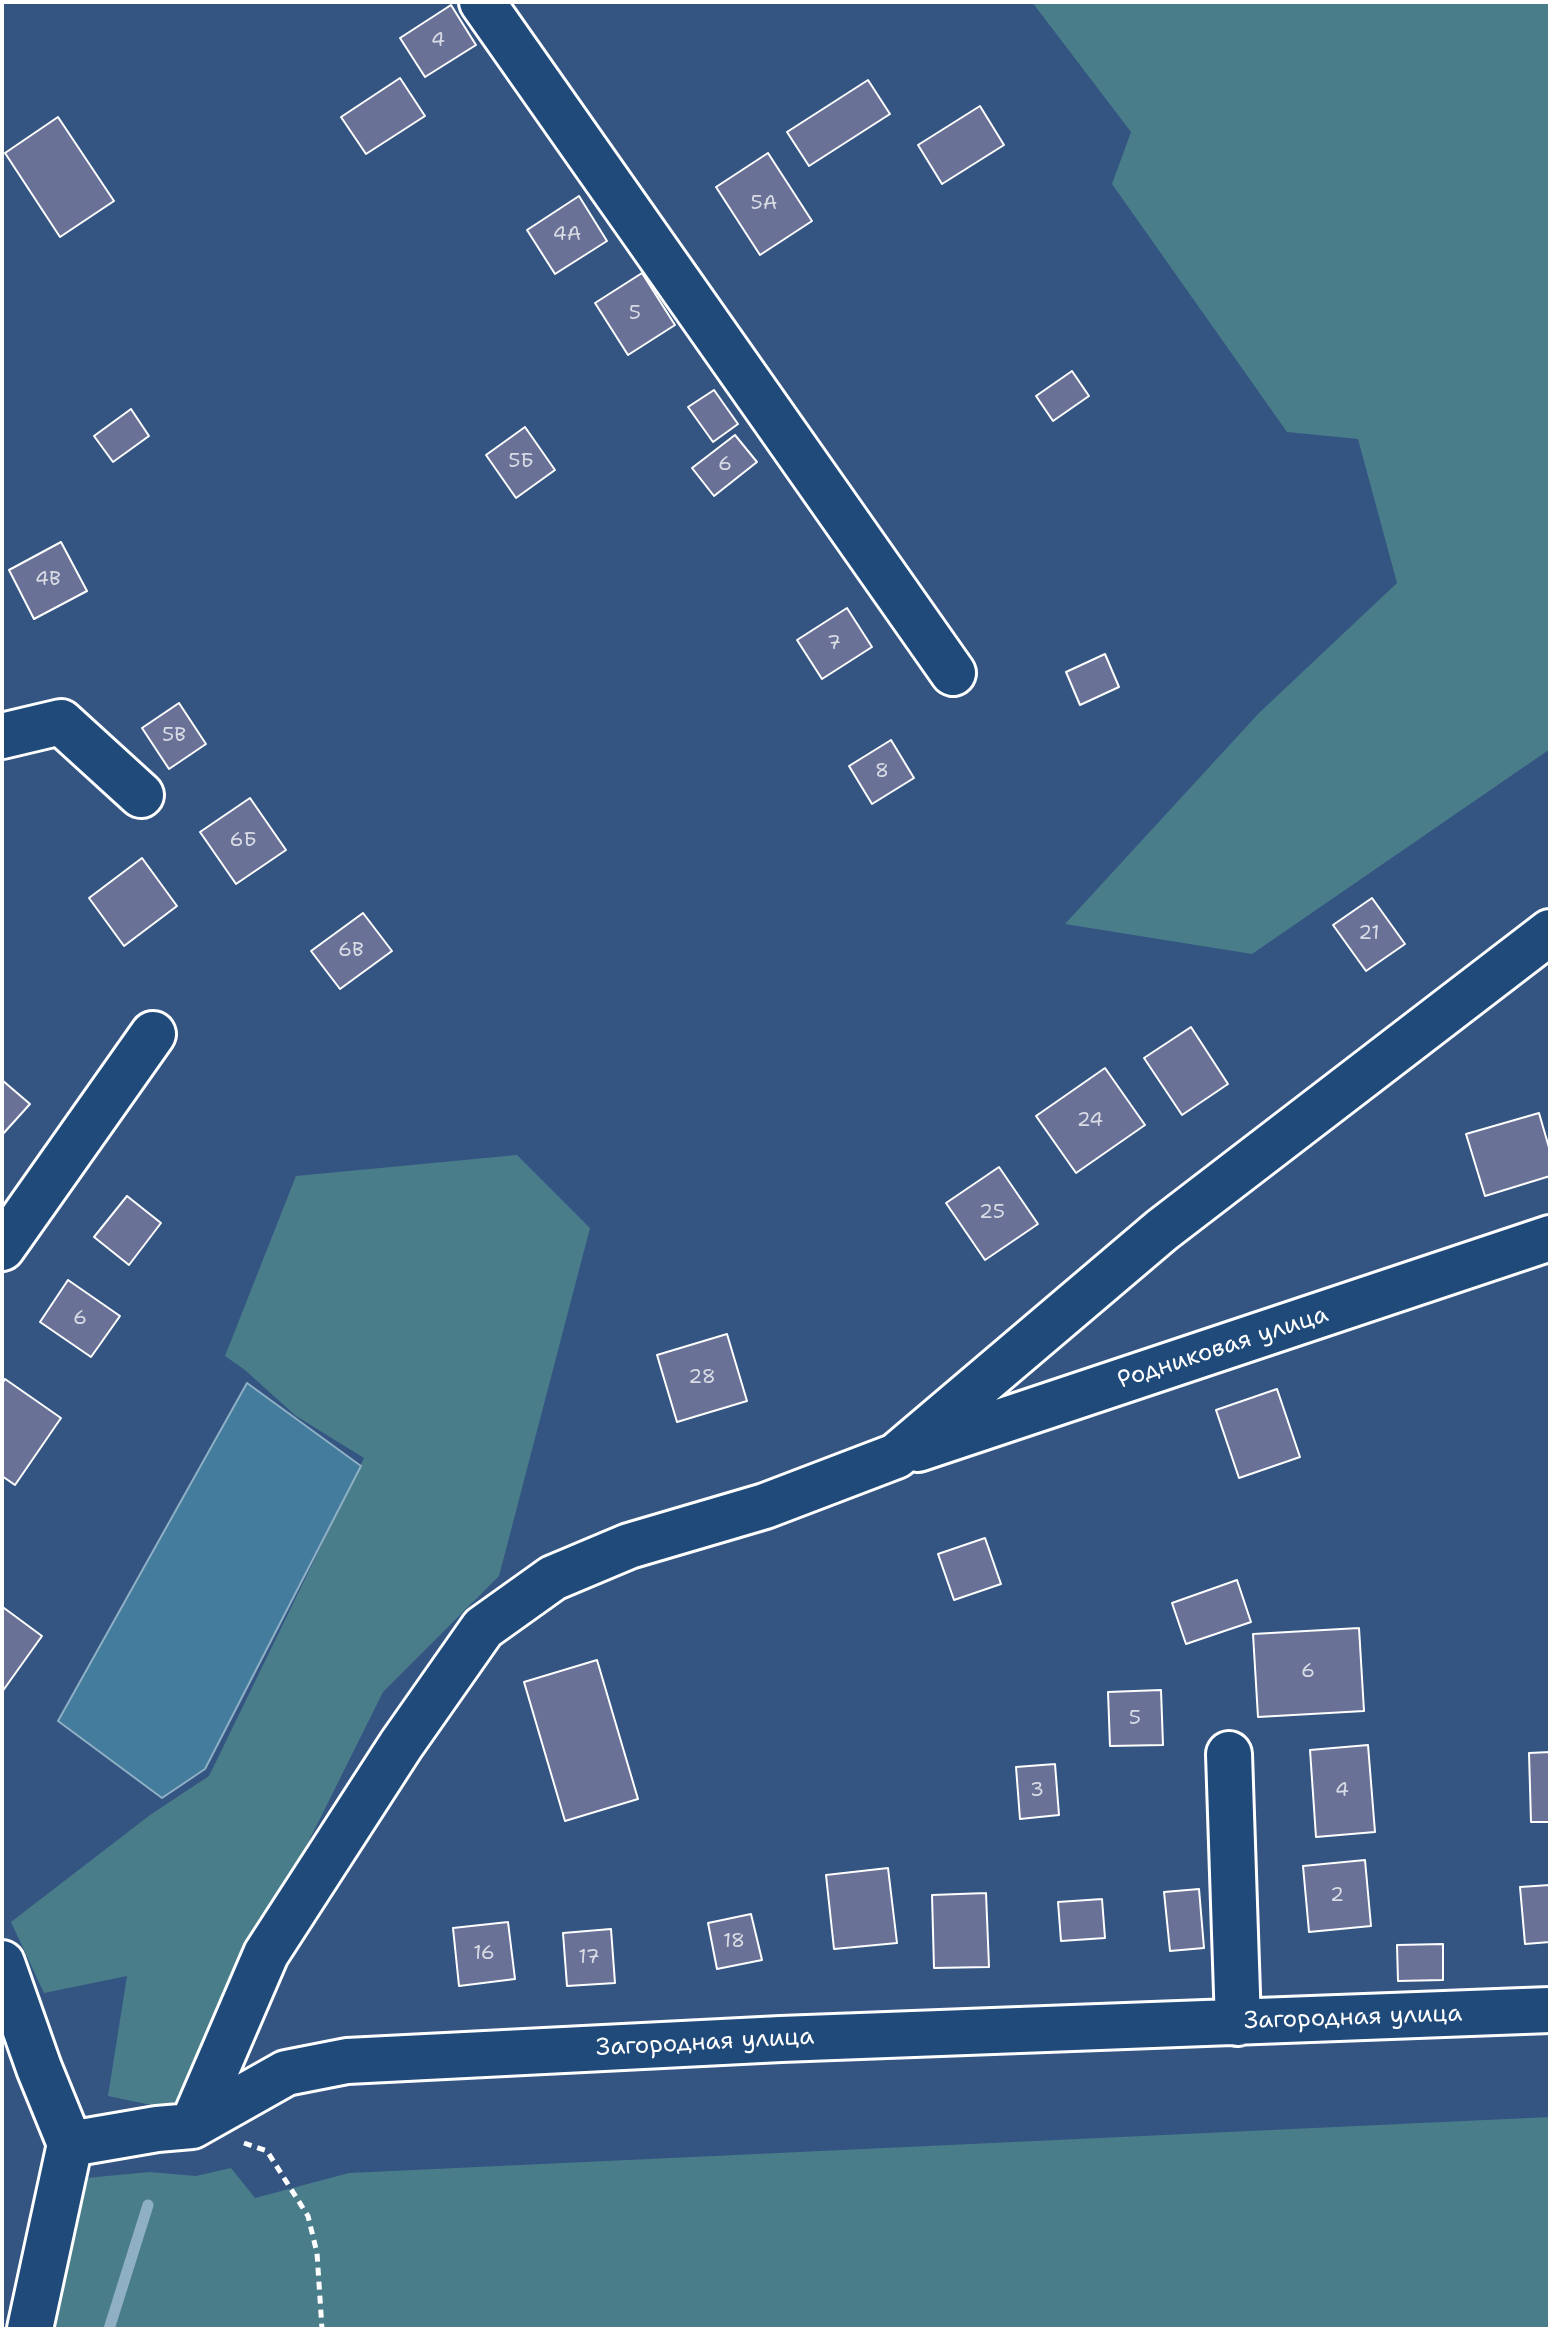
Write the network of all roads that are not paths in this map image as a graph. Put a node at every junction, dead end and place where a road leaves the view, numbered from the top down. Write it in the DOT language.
graph roads {
  1 [pos="482,2"];
  2 [pos="953,673"];
  3 [pos="2,736"];
  4 [pos="141,795"];
  5 [pos="1550,932"];
  6 [pos="153,1034"];
  7 [pos="1550,1238"];
  8 [pos="2,1248"];
  9 [pos="896,1456"];
  10 [pos="1229,1754"];
  11 [pos="2,1963"];
  12 [pos="1550,2010"];
  13 [pos="1238,2023"];
  14 [pos="192,2126"];
  15 [pos="70,2144"];
  16 [pos="30,2329"];
  1 -- 2 [label="street"];
  3 -- 4 [label="street"];
  5 -- 9 [label="street"];
  6 -- 8 [label="street"];
  7 -- 9 [label="street, Родниковая улица"];
  9 -- 14 [label="street, Родниковая улица"];
  10 -- 13 [label="street"];
  11 -- 15 [label="street"];
  12 -- 13 [label="street, Загородная улица"];
  13 -- 14 [label="street, Загородная улица"];
  14 -- 15 [label="street, Загородная улица"];
  15 -- 16 [label="street"];
}
